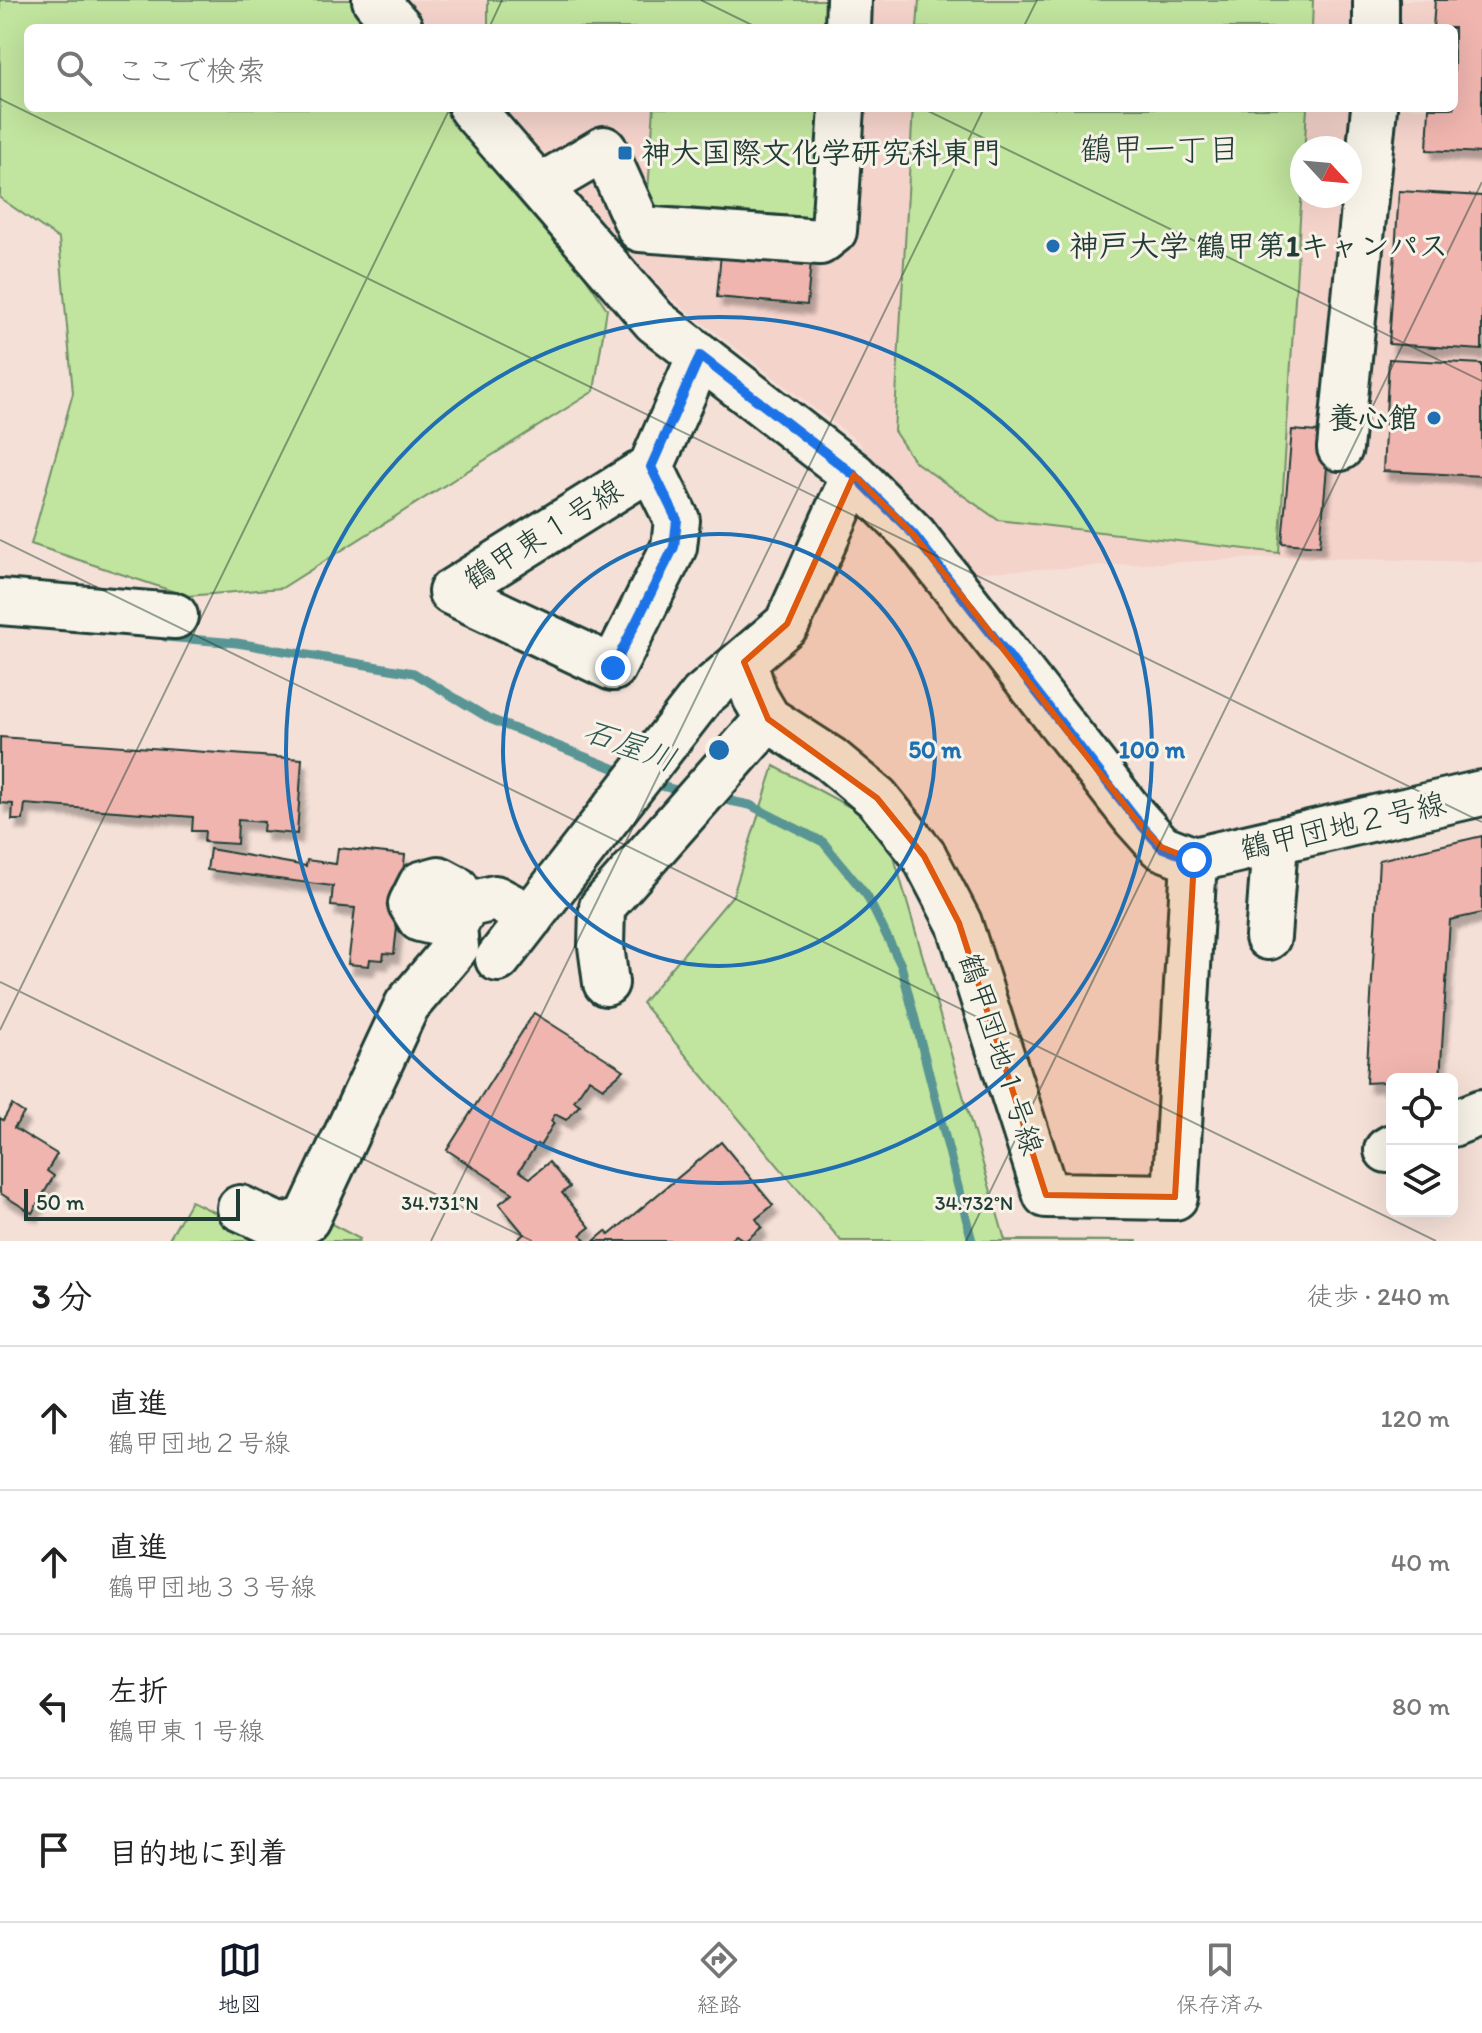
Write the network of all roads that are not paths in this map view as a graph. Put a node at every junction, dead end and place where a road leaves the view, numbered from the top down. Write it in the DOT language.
graph roads {
  1 [pos="375,0"];
  2 [pos="849,0"];
  3 [pos="1376,0"];
  4 [pos="396,24"];
  5 [pos="848,24"];
  6 [pos="1376,24"];
  7 [pos="475,112"];
  8 [pos="842,112"];
  9 [pos="1374,112"];
  10 [pos="541,186"];
  11 [pos="700,356"];
  12 [pos="1340,448"];
  13 [pos="651,467"];
  14 [pos="854,475"];
  15 [pos="0,602"];
  16 [pos="175,616"];
  17 [pos="734,670"];
  18 [pos="768,719"];
  19 [pos="1482,793"];
  20 [pos="1275,843"];
  21 [pos="1194,860"];
  22 [pos="567,870"];
  23 [pos="612,896"];
  24 [pos="531,917"];
  25 [pos="1268,937"];
  26 [pos="498,959"];
  27 [pos="606,983"];
  28 [pos="1482,1112"];
  29 [pos="1458,1122"];
  30 [pos="240,1208"];
  1 -- 4 [label="street"];
  2 -- 5 [label="street"];
  3 -- 6 [label="street"];
  7 -- 10 [label="street"];
  8 -- 10 [label="street"];
  9 -- 12 [label="street"];
  10 -- 11 [label="street"];
  11 -- 13 [label="street, 鶴甲東１号線"];
  11 -- 14 [label="street"];
  13 -- 13 [label="street, 鶴甲東１号線"];
  14 -- 17 [label="street"];
  14 -- 21 [label="street"];
  15 -- 16 [label="street"];
  17 -- 18 [label="street"];
  17 -- 22 [label="street"];
  18 -- 21 [label="street, 鶴甲団地１号線"];
  18 -- 23 [label="street"];
  19 -- 20 [label="street, 鶴甲団地２号線"];
  20 -- 21 [label="street, 鶴甲団地２号線"];
  20 -- 25 [label="street"];
  22 -- 23 [label="street"];
  22 -- 24 [label="street"];
  23 -- 27 [label="street"];
  24 -- 26 [label="street"];
  24 -- 30 [label="street"];
  28 -- 29 [label="street"];
}
